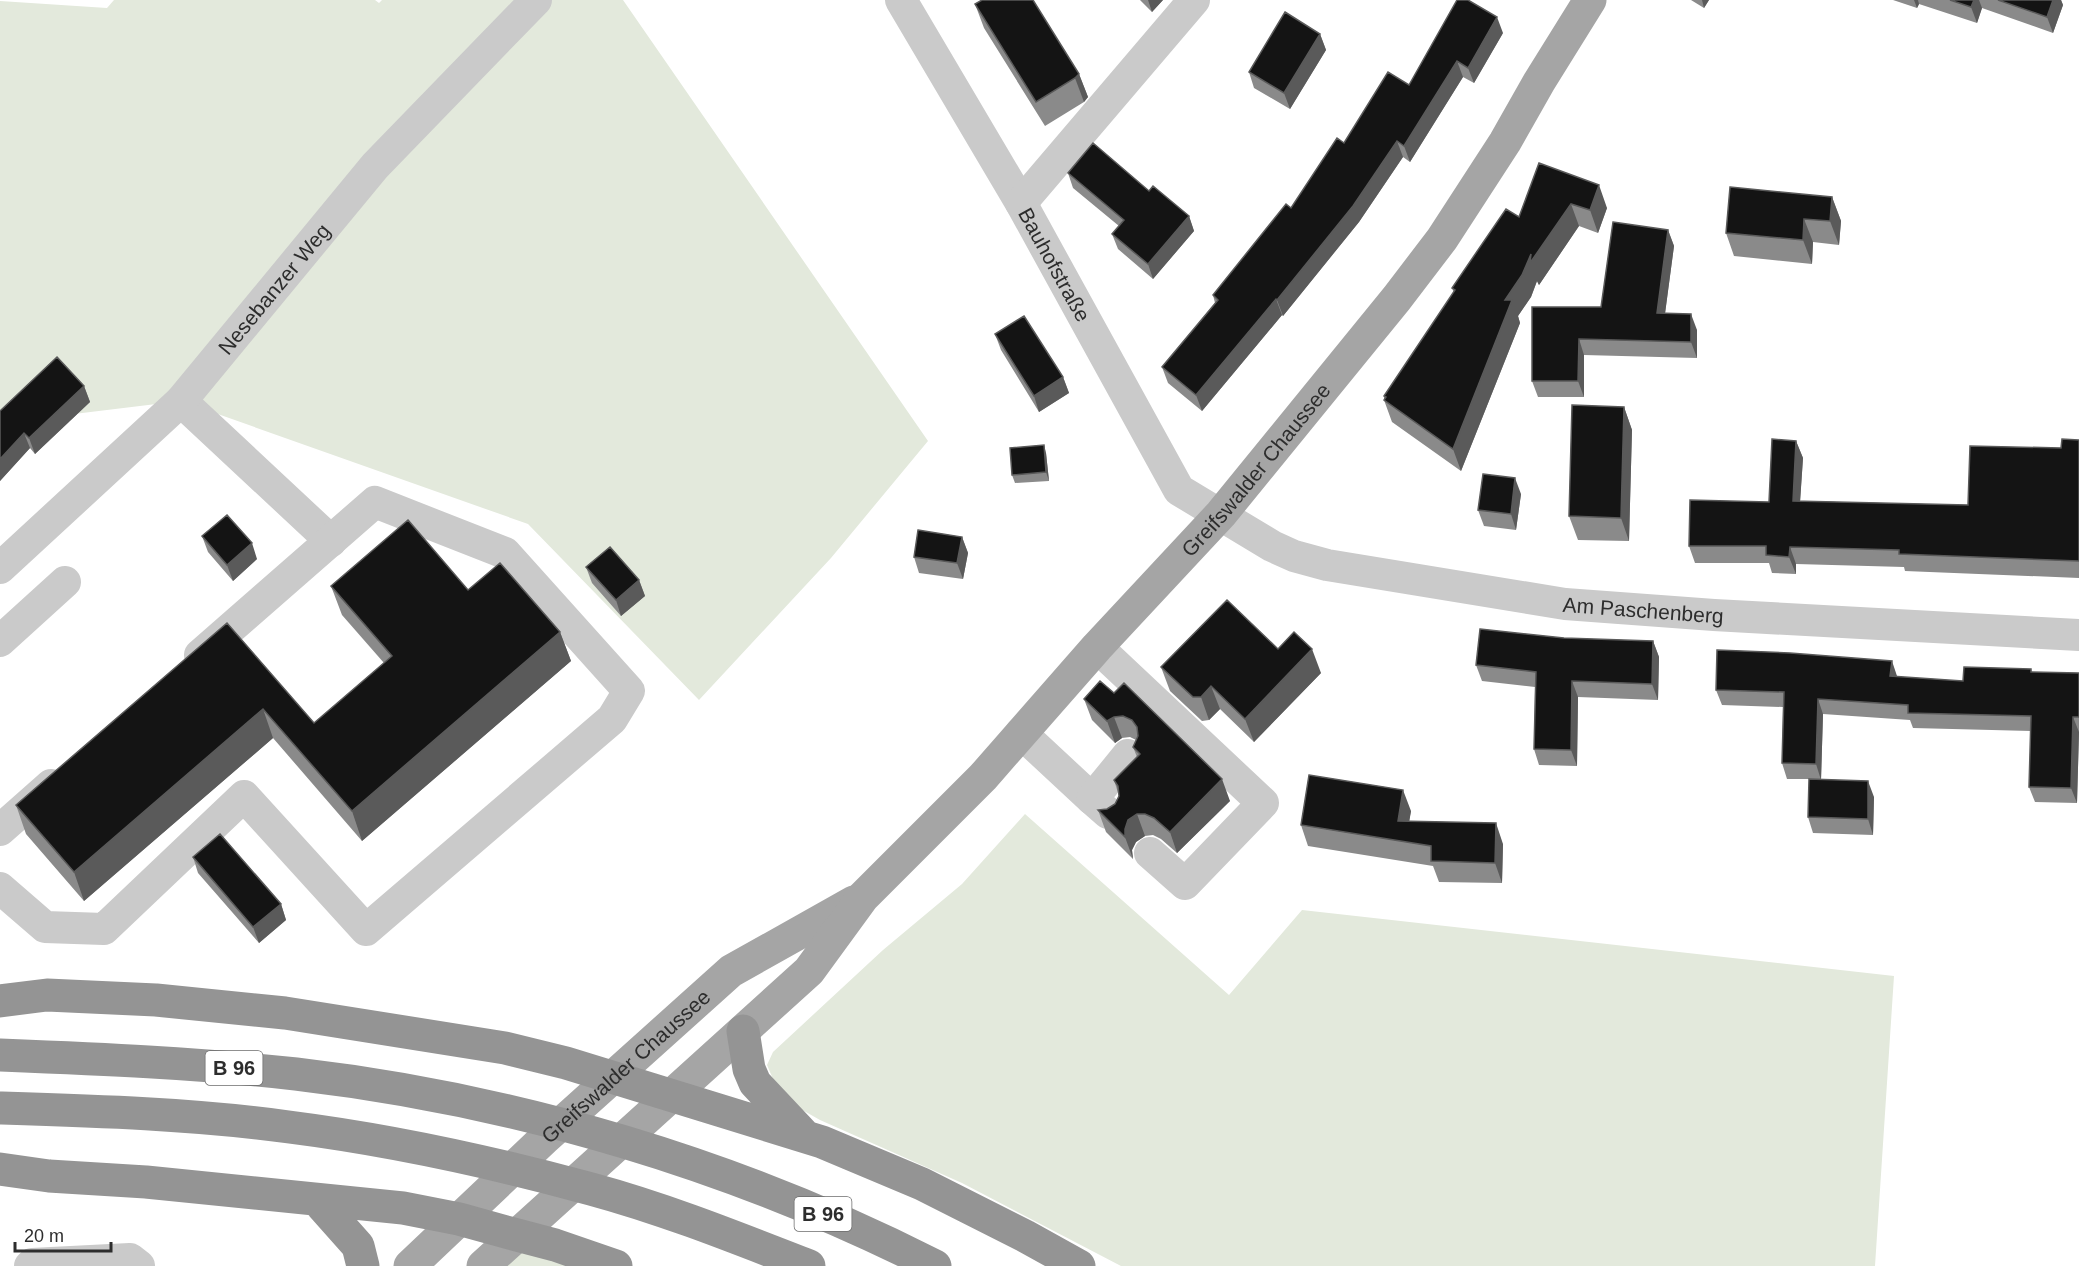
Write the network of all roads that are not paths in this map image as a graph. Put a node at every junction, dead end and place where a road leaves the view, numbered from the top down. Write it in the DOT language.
graph roads {
  1 [pos="536,0"];
  2 [pos="901,0"];
  3 [pos="1194,0"];
  4 [pos="1590,0"];
  5 [pos="1021,203"];
  6 [pos="181,401"];
  7 [pos="1221,514"];
  8 [pos="331,541"];
  9 [pos="0,568"];
  10 [pos="65,582"];
  11 [pos="2079,635"];
  12 [pos="0,641"];
  13 [pos="1097,647"];
  14 [pos="179,673"];
  15 [pos="1021,733"];
  16 [pos="1128,755"];
  17 [pos="72,767"];
  18 [pos="0,830"];
  19 [pos="1150,853"];
  20 [pos="0,888"];
  21 [pos="864,897"];
  22 [pos="0,1001"];
  23 [pos="744,1031"];
  24 [pos="0,1055"];
  25 [pos="614,1078"];
  26 [pos="673,1095"];
  27 [pos="0,1108"];
  28 [pos="805,1135"];
  29 [pos="0,1169"];
  30 [pos="318,1201"];
  31 [pos="459,1219"];
  32 [pos="517,1234"];
  33 [pos="30,1266"];
  34 [pos="139,1266"];
  35 [pos="363,1266"];
  36 [pos="410,1266"];
  37 [pos="483,1266"];
  38 [pos="616,1266"];
  39 [pos="809,1266"];
  40 [pos="935,1266"];
  41 [pos="1079,1266"];
  1 -- 6 [label="street, Nesebanzer Weg"];
  2 -- 5 [label="street, Bauhofstraße"];
  3 -- 5 [label="street"];
  4 -- 7 [label="main road, Greifswalder Chaussee"];
  5 -- 7 [label="street, Bauhofstraße"];
  6 -- 8 [label="street"];
  6 -- 9 [label="street, Nesebanzer Weg"];
  7 -- 11 [label="street, Am Paschenberg"];
  7 -- 13 [label="main road, Greifswalder Chaussee"];
  8 -- 14 [label="street"];
  8 -- 20 [label="street"];
  10 -- 12 [label="street"];
  13 -- 15 [label="main road, Greifswalder Chaussee"];
  13 -- 19 [label="street"];
  15 -- 16 [label="street"];
  15 -- 21 [label="main road, Greifswalder Chaussee"];
  17 -- 18 [label="street"];
  21 -- 23 [label="main road, Greifswalder Chaussee"];
  21 -- 25 [label="main road, Greifswalder Chaussee"];
  22 -- 25 [label="highway"];
  23 -- 26 [label="main road, Greifswalder Chaussee"];
  23 -- 28 [label="highway"];
  24 -- 40 [label="highway, B 96"];
  25 -- 26 [label="highway"];
  25 -- 31 [label="main road, Greifswalder Chaussee"];
  26 -- 28 [label="highway"];
  26 -- 32 [label="main road, Greifswalder Chaussee"];
  27 -- 39 [label="highway, B 96"];
  28 -- 41 [label="highway"];
  29 -- 30 [label="highway"];
  30 -- 31 [label="highway"];
  30 -- 35 [label="highway"];
  31 -- 32 [label="highway"];
  31 -- 36 [label="main road, Greifswalder Chaussee"];
  32 -- 37 [label="main road, Greifswalder Chaussee"];
  32 -- 38 [label="highway"];
  33 -- 34 [label="street"];
}
